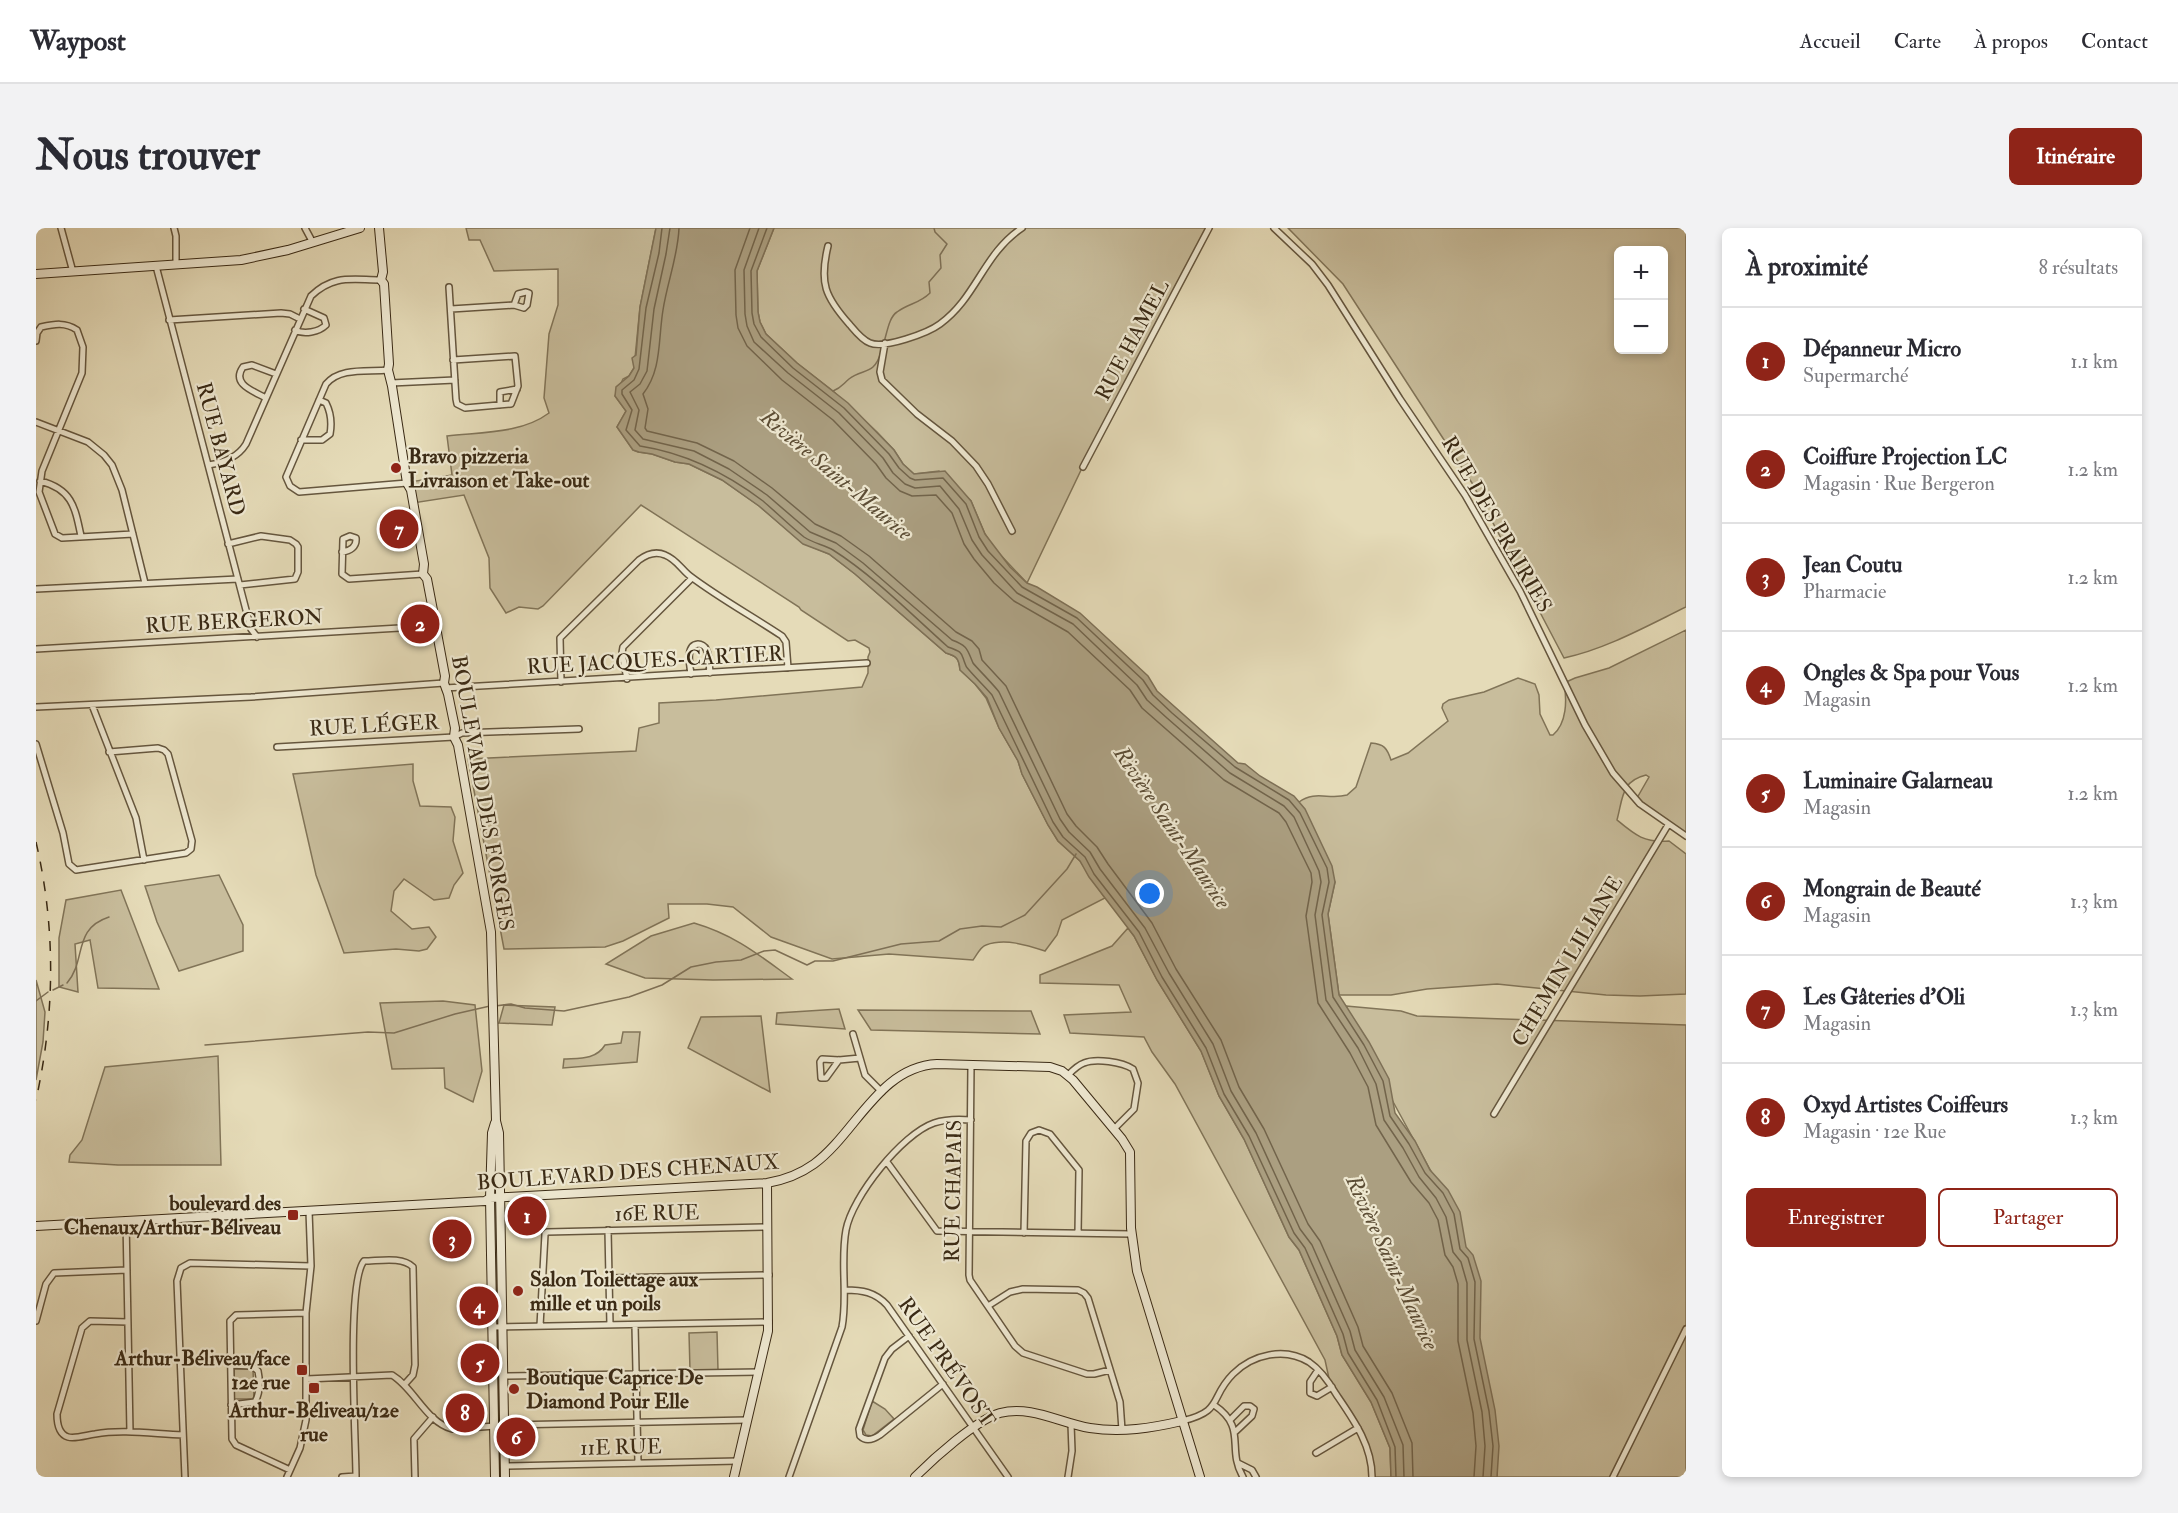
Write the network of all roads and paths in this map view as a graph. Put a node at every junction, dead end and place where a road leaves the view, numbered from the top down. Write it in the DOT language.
graph roads {
  1 [pos="61,228"];
  2 [pos="174,228"];
  3 [pos="305,228"];
  4 [pos="360,228"];
  5 [pos="379,228"];
  6 [pos="1022,228"];
  7 [pos="1209,228"];
  8 [pos="1274,228"];
  9 [pos="312,241"];
  10 [pos="828,246"];
  11 [pos="156,266"];
  12 [pos="176,266"];
  13 [pos="73,272"];
  14 [pos="36,274"];
  15 [pos="381,280"];
  16 [pos="449,287"];
  17 [pos="514,306"];
  18 [pos="304,309"];
  19 [pos="451,309"];
  20 [pos="300,319"];
  21 [pos="170,320"];
  22 [pos="295,330"];
  23 [pos="36,341"];
  24 [pos="885,344"];
  25 [pos="453,360"];
  26 [pos="388,370"];
  27 [pos="276,374"];
  28 [pos="455,380"];
  29 [pos="391,383"];
  30 [pos="517,389"];
  31 [pos="266,398"];
  32 [pos="319,400"];
  33 [pos="500,405"];
  34 [pos="36,422"];
  35 [pos="58,431"];
  36 [pos="301,440"];
  37 [pos="208,465"];
  38 [pos="1083,467"];
  39 [pos="40,481"];
  40 [pos="407,483"];
  41 [pos="1011,531"];
  42 [pos="133,534"];
  43 [pos="81,536"];
  44 [pos="228,544"];
  45 [pos="342,552"];
  46 [pos="423,574"];
  47 [pos="692,578"];
  48 [pos="239,582"];
  49 [pos="145,584"];
  50 [pos="36,589"];
  51 [pos="434,626"];
  52 [pos="258,637"];
  53 [pos="36,649"];
  54 [pos="867,663"];
  55 [pos="788,668"];
  56 [pos="710,673"];
  57 [pos="691,674"];
  58 [pos="627,679"];
  59 [pos="561,682"];
  60 [pos="444,686"];
  61 [pos="92,705"];
  62 [pos="36,707"];
  63 [pos="579,729"];
  64 [pos="454,737"];
  65 [pos="36,744"];
  66 [pos="278,747"];
  67 [pos="110,752"];
  68 [pos="1668,825"];
  69 [pos="1686,837"];
  70 [pos="144,860"];
  71 [pos="853,1034"];
  72 [pos="860,1058"];
  73 [pos="839,1060"];
  74 [pos="971,1065"];
  75 [pos="1068,1075"];
  76 [pos="882,1092"];
  77 [pos="1494,1114"];
  78 [pos="971,1120"];
  79 [pos="496,1121"];
  80 [pos="1114,1129"];
  81 [pos="887,1162"];
  82 [pos="767,1183"];
  83 [pos="490,1198"];
  84 [pos="499,1199"];
  85 [pos="309,1211"];
  86 [pos="126,1220"];
  87 [pos="36,1226"];
  88 [pos="768,1227"];
  89 [pos="608,1230"];
  90 [pos="969,1232"];
  91 [pos="1024,1233"];
  92 [pos="1078,1233"];
  93 [pos="1131,1234"];
  94 [pos="311,1266"];
  95 [pos="127,1270"];
  96 [pos="769,1275"];
  97 [pos="609,1278"];
  98 [pos="845,1290"];
  99 [pos="988,1306"];
  100 [pos="306,1313"];
  101 [pos="36,1321"];
  102 [pos="128,1322"];
  103 [pos="769,1322"];
  104 [pos="610,1325"];
  105 [pos="634,1325"];
  106 [pos="540,1326"];
  107 [pos="492,1327"];
  108 [pos="503,1327"];
  109 [pos="1686,1329"];
  110 [pos="909,1336"];
  111 [pos="230,1365"];
  112 [pos="1110,1370"];
  113 [pos="1318,1370"];
  114 [pos="759,1372"];
  115 [pos="636,1374"];
  116 [pos="355,1376"];
  117 [pos="503,1376"];
  118 [pos="307,1379"];
  119 [pos="943,1384"];
  120 [pos="404,1385"];
  121 [pos="1332,1387"];
  122 [pos="231,1405"];
  123 [pos="1214,1405"];
  124 [pos="433,1417"];
  125 [pos="1231,1419"];
  126 [pos="747,1420"];
  127 [pos="1182,1421"];
  128 [pos="637,1422"];
  129 [pos="1071,1424"];
  130 [pos="504,1425"];
  131 [pos="494,1427"];
  132 [pos="974,1427"];
  133 [pos="1358,1428"];
  134 [pos="1122,1430"];
  135 [pos="130,1432"];
  136 [pos="1235,1432"];
  137 [pos="183,1435"];
  138 [pos="1316,1453"];
  139 [pos="738,1461"];
  140 [pos="638,1463"];
  141 [pos="1238,1463"];
  142 [pos="505,1466"];
  143 [pos="290,1470"];
  144 [pos="1069,1476"];
  145 [pos="185,1477"];
  146 [pos="287,1477"];
  147 [pos="342,1477"];
  148 [pos="356,1477"];
  149 [pos="415,1477"];
  150 [pos="495,1477"];
  151 [pos="505,1477"];
  152 [pos="734,1477"];
  153 [pos="789,1477"];
  154 [pos="915,1477"];
  155 [pos="1008,1477"];
  156 [pos="1077,1477"];
  157 [pos="1200,1477"];
  158 [pos="1243,1477"];
  159 [pos="1256,1477"];
  160 [pos="1372,1477"];
  161 [pos="1613,1477"];
  1 -- 13 [label="street"];
  2 -- 12 [label="street"];
  3 -- 9 [label="street"];
  4 -- 9 [label="street"];
  5 -- 15 [label="street, BOULEVARD DES FORGES"];
  6 -- 24 [label="street"];
  7 -- 38 [label="street, RUE HAMEL"];
  8 -- 68 [label="street, RUE DES PRAIRIES"];
  9 -- 12 [label="street"];
  10 -- 24 [label="street"];
  11 -- 12 [label="street"];
  11 -- 13 [label="street"];
  11 -- 21 [label="street, RUE BAYARD"];
  13 -- 14 [label="street"];
  15 -- 18 [label="street"];
  15 -- 26 [label="street, BOULEVARD DES FORGES"];
  16 -- 19 [label="street"];
  17 -- 19 [label="street"];
  18 -- 20 [label="street"];
  18 -- 22 [label="street"];
  19 -- 25 [label="street"];
  20 -- 21 [label="street"];
  20 -- 22 [label="street"];
  21 -- 37 [label="street, RUE BAYARD"];
  22 -- 27 [label="street"];
  23 -- 35 [label="street"];
  24 -- 41 [label="street"];
  25 -- 28 [label="street"];
  25 -- 30 [label="street"];
  26 -- 29 [label="street, BOULEVARD DES FORGES"];
  26 -- 32 [label="street"];
  27 -- 31 [label="street"];
  27 -- 31 [label="street"];
  28 -- 29 [label="street"];
  28 -- 33 [label="street"];
  29 -- 40 [label="street, BOULEVARD DES FORGES"];
  30 -- 33 [label="street"];
  30 -- 33 [label="street"];
  31 -- 37 [label="street"];
  32 -- 36 [label="street"];
  32 -- 36 [label="street"];
  34 -- 35 [label="street"];
  35 -- 39 [label="street"];
  35 -- 42 [label="street"];
  36 -- 40 [label="street"];
  37 -- 44 [label="street, RUE BAYARD"];
  39 -- 43 [label="street"];
  39 -- 43 [label="street"];
  40 -- 46 [label="street, BOULEVARD DES FORGES"];
  42 -- 43 [label="street"];
  42 -- 49 [label="street"];
  44 -- 48 [label="street, RUE BAYARD"];
  44 -- 48 [label="street"];
  45 -- 46 [label="street"];
  46 -- 51 [label="street, BOULEVARD DES FORGES"];
  47 -- 55 [label="street"];
  47 -- 58 [label="street"];
  47 -- 59 [label="street"];
  48 -- 49 [label="street"];
  48 -- 52 [label="street, RUE BAYARD"];
  49 -- 50 [label="street"];
  51 -- 52 [label="street, RUE BERGERON"];
  51 -- 60 [label="street, BOULEVARD DES FORGES"];
  52 -- 53 [label="street, RUE BERGERON"];
  54 -- 55 [label="street, RUE JACQUES-CARTIER"];
  55 -- 56 [label="street, RUE JACQUES-CARTIER"];
  56 -- 57 [label="street, RUE JACQUES-CARTIER"];
  56 -- 57 [label="street"];
  57 -- 58 [label="street, RUE JACQUES-CARTIER"];
  58 -- 59 [label="street, RUE JACQUES-CARTIER"];
  59 -- 60 [label="street, RUE JACQUES-CARTIER"];
  60 -- 61 [label="street, RUE JACQUES-CARTIER"];
  60 -- 64 [label="street, BOULEVARD DES FORGES"];
  61 -- 62 [label="street, RUE JACQUES-CARTIER"];
  61 -- 67 [label="street"];
  63 -- 64 [label="street, RUE LÉGER"];
  64 -- 66 [label="street, RUE LÉGER"];
  64 -- 79 [label="street, BOULEVARD DES FORGES"];
  65 -- 70 [label="street"];
  67 -- 70 [label="street"];
  67 -- 70 [label="street"];
  68 -- 69 [label="street, RUE DES PRAIRIES"];
  68 -- 77 [label="street, CHEMIN LILIANE"];
  71 -- 72 [label="street"];
  72 -- 73 [label="street"];
  72 -- 76 [label="street"];
  74 -- 75 [label="street, BOULEVARD DES CHENAUX"];
  74 -- 76 [label="street, BOULEVARD DES CHENAUX"];
  74 -- 78 [label="street, RUE CHAPAIS"];
  75 -- 80 [label="street"];
  75 -- 80 [label="street"];
  76 -- 82 [label="street, BOULEVARD DES CHENAUX"];
  78 -- 81 [label="street"];
  78 -- 90 [label="street, RUE CHAPAIS"];
  79 -- 83 [label="street, BOULEVARD DES FORGES"];
  79 -- 84 [label="street, BOULEVARD DES FORGES"];
  80 -- 93 [label="street"];
  81 -- 90 [label="street"];
  81 -- 98 [label="street"];
  82 -- 84 [label="street, BOULEVARD DES CHENAUX"];
  82 -- 88 [label="street"];
  83 -- 84 [label="street, BOULEVARD DES CHENAUX"];
  83 -- 85 [label="street, BOULEVARD DES CHENAUX"];
  83 -- 107 [label="street, BOULEVARD DES FORGES"];
  84 -- 108 [label="street, BOULEVARD DES FORGES"];
  85 -- 86 [label="street, BOULEVARD DES CHENAUX"];
  85 -- 94 [label="street"];
  86 -- 87 [label="street, BOULEVARD DES CHENAUX"];
  86 -- 95 [label="street"];
  88 -- 89 [label="street, 16E RUE"];
  88 -- 96 [label="street"];
  89 -- 97 [label="street"];
  89 -- 106 [label="street, 16E RUE"];
  90 -- 91 [label="street"];
  90 -- 99 [label="street, RUE CHAPAIS"];
  91 -- 92 [label="street"];
  91 -- 92 [label="street"];
  92 -- 93 [label="street"];
  93 -- 127 [label="street"];
  94 -- 100 [label="street"];
  94 -- 137 [label="street"];
  95 -- 101 [label="street"];
  95 -- 102 [label="street"];
  96 -- 97 [label="street"];
  96 -- 103 [label="street"];
  97 -- 104 [label="street"];
  98 -- 110 [label="street, RUE PRÉVOST"];
  98 -- 153 [label="street"];
  99 -- 112 [label="street, RUE CHAPAIS"];
  99 -- 112 [label="street"];
  100 -- 111 [label="street"];
  100 -- 118 [label="street"];
  102 -- 135 [label="street"];
  102 -- 135 [label="street"];
  103 -- 105 [label="street"];
  103 -- 114 [label="street"];
  104 -- 105 [label="street"];
  104 -- 106 [label="street"];
  105 -- 115 [label="street"];
  106 -- 108 [label="street"];
  107 -- 108 [label="street"];
  107 -- 131 [label="street, BOULEVARD DES FORGES"];
  108 -- 117 [label="street, BOULEVARD DES FORGES"];
  109 -- 161 [label="street"];
  110 -- 119 [label="street, RUE PRÉVOST"];
  110 -- 119 [label="street"];
  111 -- 122 [label="street"];
  111 -- 122 [label="street"];
  112 -- 134 [label="street"];
  113 -- 121 [label="street"];
  113 -- 121 [label="street"];
  113 -- 123 [label="street"];
  114 -- 115 [label="street"];
  114 -- 126 [label="street"];
  115 -- 117 [label="street"];
  115 -- 128 [label="street"];
  116 -- 118 [label="street"];
  116 -- 120 [label="street"];
  116 -- 120 [label="street"];
  116 -- 148 [label="street"];
  117 -- 130 [label="street, BOULEVARD DES FORGES"];
  118 -- 143 [label="street"];
  119 -- 132 [label="street, RUE PRÉVOST"];
  120 -- 124 [label="street"];
  121 -- 133 [label="street"];
  122 -- 143 [label="street"];
  123 -- 125 [label="street"];
  123 -- 127 [label="street"];
  124 -- 131 [label="street"];
  124 -- 149 [label="street"];
  125 -- 136 [label="street"];
  125 -- 136 [label="street"];
  126 -- 128 [label="street"];
  126 -- 139 [label="street"];
  127 -- 134 [label="street"];
  127 -- 157 [label="street"];
  128 -- 130 [label="street"];
  128 -- 140 [label="street"];
  129 -- 132 [label="street"];
  129 -- 134 [label="street"];
  129 -- 144 [label="street"];
  130 -- 131 [label="street"];
  130 -- 142 [label="street, BOULEVARD DES FORGES"];
  131 -- 150 [label="street, BOULEVARD DES FORGES"];
  132 -- 154 [label="street"];
  132 -- 155 [label="street, RUE PRÉVOST"];
  133 -- 138 [label="street"];
  133 -- 160 [label="street"];
  135 -- 137 [label="street"];
  136 -- 141 [label="street"];
  137 -- 145 [label="street"];
  139 -- 140 [label="street, 11E RUE"];
  139 -- 152 [label="street"];
  140 -- 142 [label="street, 11E RUE"];
  141 -- 158 [label="street"];
  141 -- 159 [label="street"];
  142 -- 151 [label="street, BOULEVARD DES FORGES"];
  143 -- 146 [label="street"];
  144 -- 156 [label="street"];
  147 -- 148 [label="street"];
}
